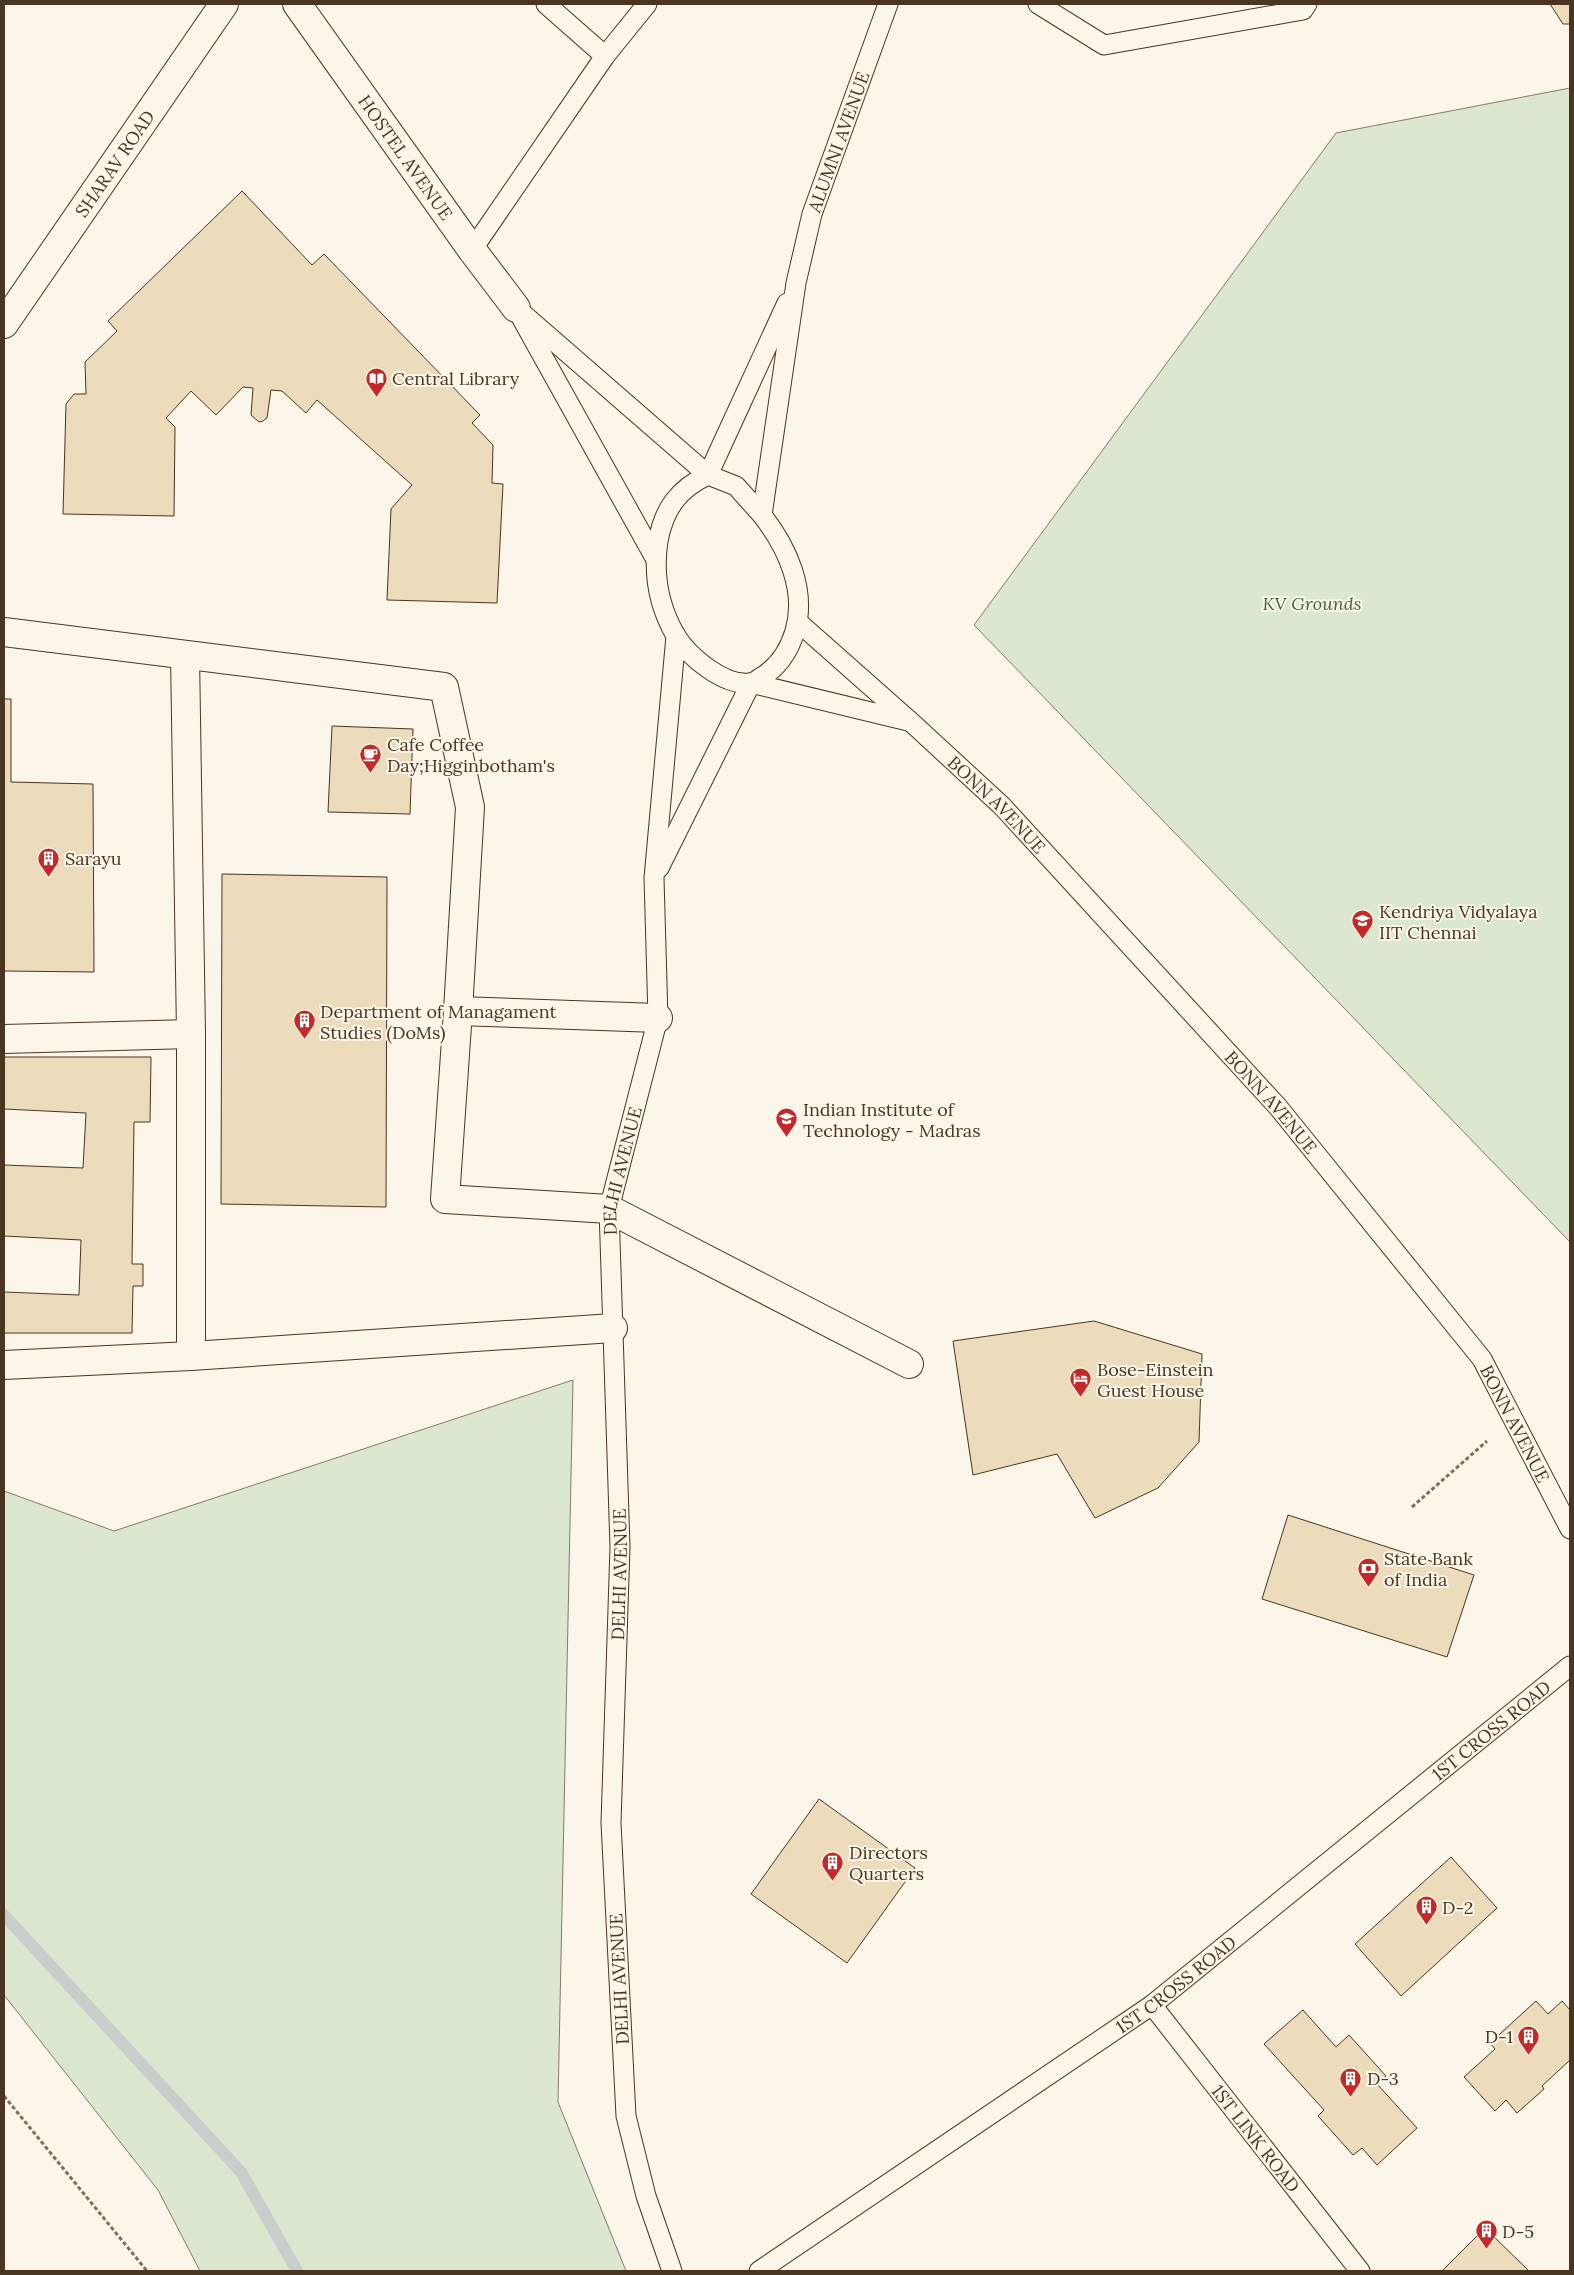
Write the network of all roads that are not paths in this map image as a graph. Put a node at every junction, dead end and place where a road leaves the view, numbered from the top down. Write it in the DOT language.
graph roads {
  1 [pos="224,4"];
  2 [pos="297,4"];
  3 [pos="546,4"];
  4 [pos="647,4"];
  5 [pos="888,4"];
  6 [pos="1038,4"];
  7 [pos="1307,4"];
  8 [pos="605,56"];
  9 [pos="472,250"];
  10 [pos="796,283"];
  11 [pos="516,308"];
  12 [pos="4,324"];
  13 [pos="708,475"];
  14 [pos="762,515"];
  15 [pos="656,558"];
  16 [pos="798,622"];
  17 [pos="4,632"];
  18 [pos="676,636"];
  19 [pos="185,655"];
  20 [pos="751,683"];
  21 [pos="912,722"];
  22 [pos="654,878"];
  23 [pos="458,1011"];
  24 [pos="658,1018"];
  25 [pos="191,1034"];
  26 [pos="4,1039"];
  27 [pos="609,1209"];
  28 [pos="613,1328"];
  29 [pos="191,1356"];
  30 [pos="909,1364"];
  31 [pos="4,1365"];
  32 [pos="1570,1529"];
  33 [pos="1570,1666"];
  34 [pos="1152,2005"];
  35 [pos="672,2271"];
  36 [pos="759,2271"];
  37 [pos="1360,2271"];
  1 -- 12 [label="street, SHARAV ROAD"];
  2 -- 9 [label="street, HOSTEL AVENUE"];
  3 -- 8 [label="lane"];
  4 -- 8 [label="lane"];
  5 -- 10 [label="lane, ALUMNI AVENUE"];
  6 -- 7 [label="lane"];
  8 -- 9 [label="lane"];
  9 -- 11 [label="street, HOSTEL AVENUE"];
  10 -- 13 [label="lane"];
  10 -- 14 [label="lane"];
  11 -- 13 [label="lane"];
  11 -- 15 [label="lane"];
  13 -- 14 [label="lane"];
  13 -- 15 [label="lane"];
  14 -- 16 [label="lane"];
  15 -- 18 [label="lane"];
  16 -- 20 [label="lane"];
  16 -- 21 [label="lane, BONN AVENUE"];
  17 -- 19 [label="street"];
  18 -- 20 [label="lane"];
  18 -- 22 [label="lane, DELHI AVENUE"];
  19 -- 23 [label="street"];
  19 -- 25 [label="street"];
  20 -- 21 [label="lane"];
  20 -- 22 [label="lane"];
  21 -- 32 [label="lane, BONN AVENUE"];
  22 -- 24 [label="lane, DELHI AVENUE"];
  23 -- 24 [label="street"];
  23 -- 27 [label="street"];
  24 -- 27 [label="lane, DELHI AVENUE"];
  25 -- 26 [label="street"];
  25 -- 29 [label="street"];
  27 -- 28 [label="lane, DELHI AVENUE"];
  27 -- 30 [label="street"];
  28 -- 29 [label="street"];
  28 -- 35 [label="lane, DELHI AVENUE"];
  29 -- 31 [label="street"];
  33 -- 34 [label="lane, 1ST CROSS ROAD"];
  34 -- 36 [label="lane, 1ST CROSS ROAD"];
  34 -- 37 [label="lane, 1ST LINK ROAD"];
}
